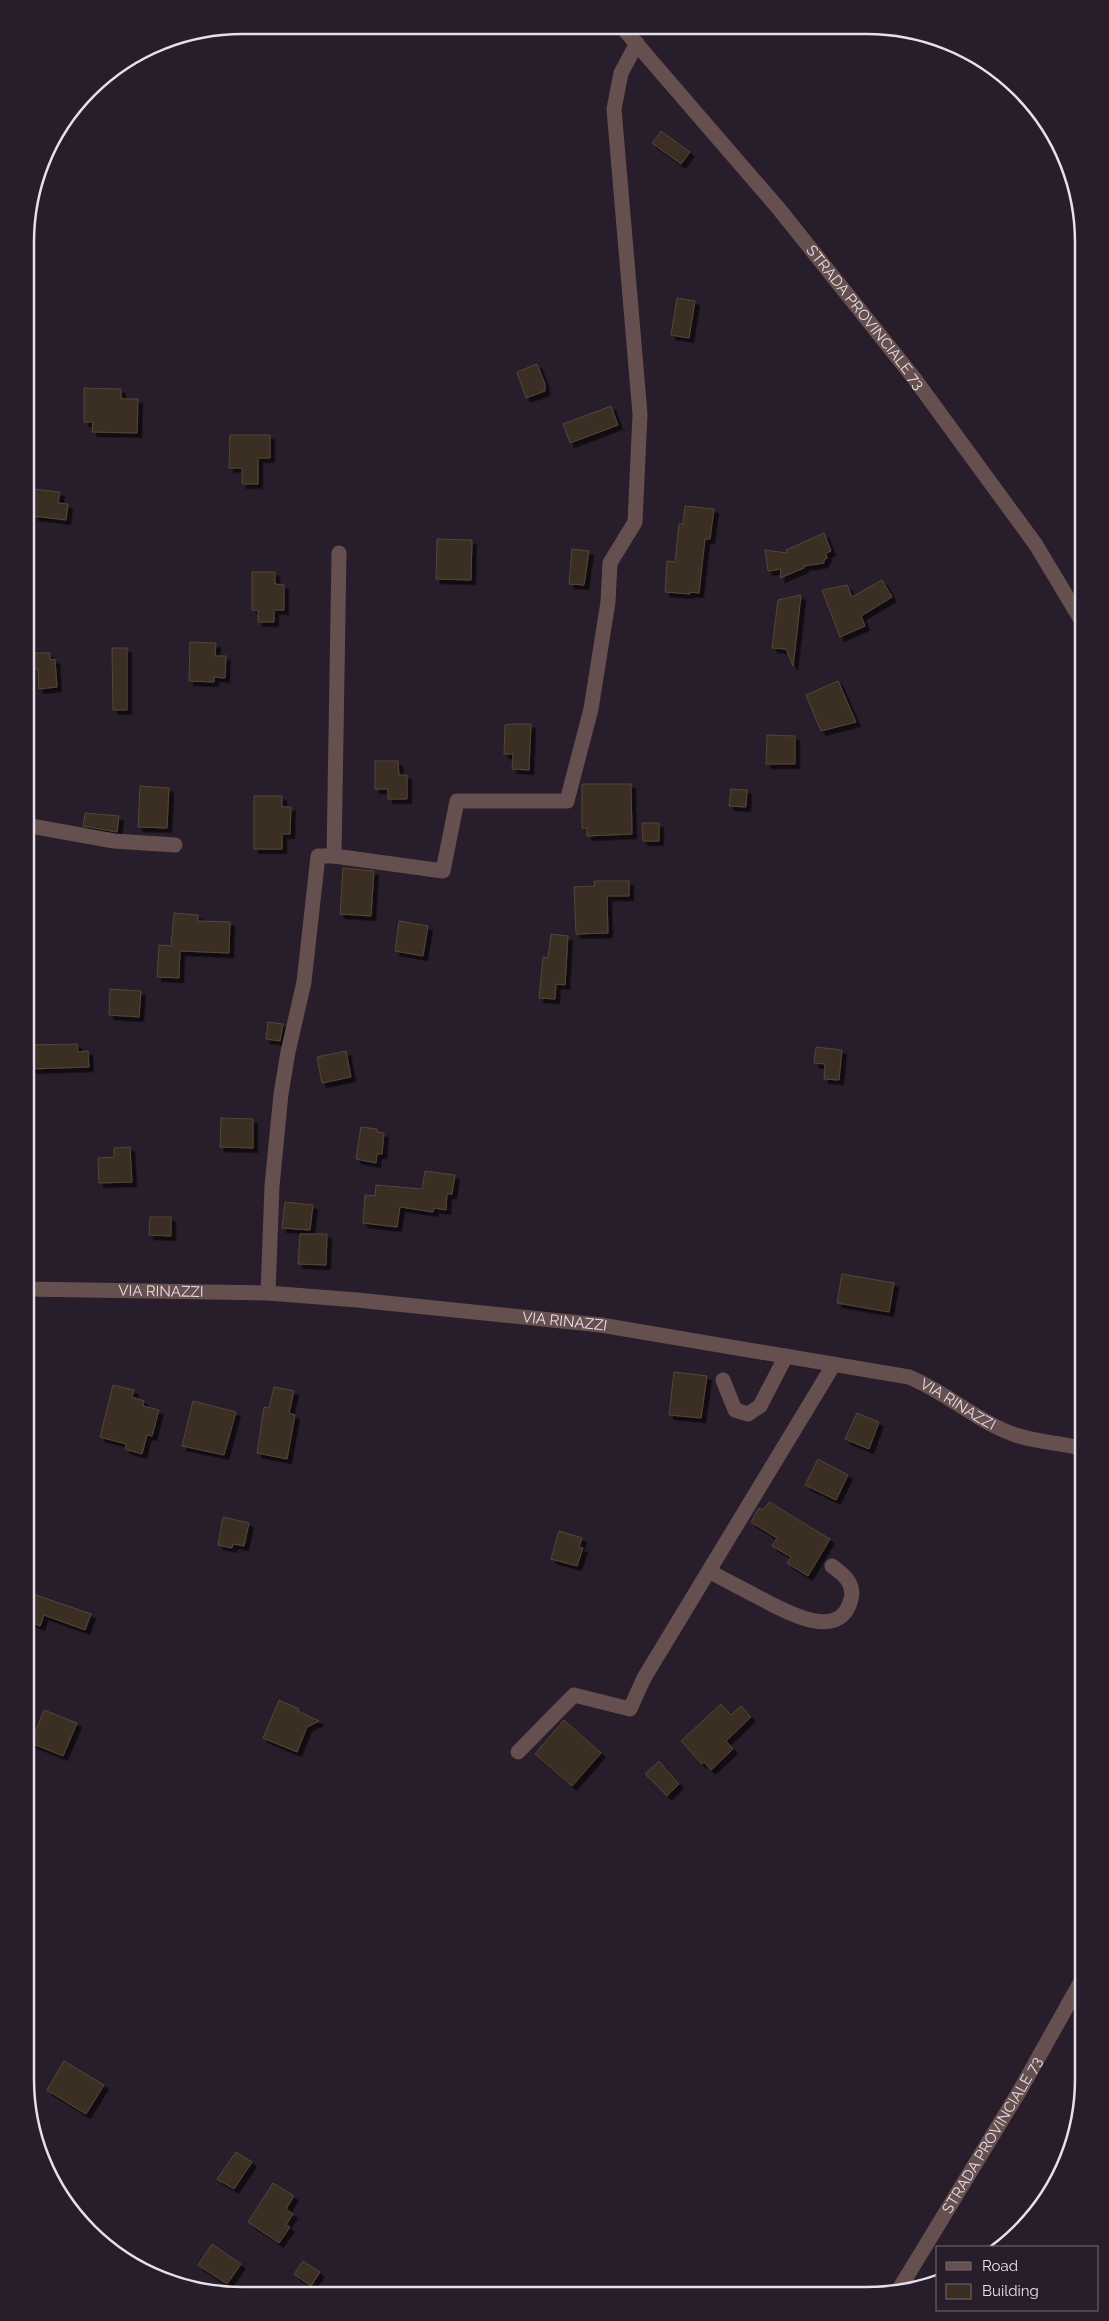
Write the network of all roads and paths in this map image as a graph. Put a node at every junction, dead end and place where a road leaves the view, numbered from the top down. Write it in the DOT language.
graph roads {
  1 [pos="629,34"];
  2 [pos="637,43"];
  3 [pos="339,553"];
  4 [pos="1075,610"];
  5 [pos="34,827"];
  6 [pos="175,845"];
  7 [pos="334,856"];
  8 [pos="34,1289"];
  9 [pos="268,1293"];
  10 [pos="786,1356"];
  11 [pos="834,1364"];
  12 [pos="723,1380"];
  13 [pos="1075,1447"];
  14 [pos="832,1566"];
  15 [pos="709,1571"];
  16 [pos="518,1752"];
  17 [pos="1075,1992"];
  18 [pos="902,2284"];
  1 -- 2 [label="street, STRADA PROVINCIALE 73"];
  2 -- 4 [label="street, STRADA PROVINCIALE 73"];
  2 -- 7 [label="street"];
  3 -- 7 [label="street"];
  5 -- 6 [label="street"];
  7 -- 9 [label="street"];
  8 -- 9 [label="street, VIA RINAZZI"];
  9 -- 10 [label="street, VIA RINAZZI"];
  10 -- 11 [label="street, VIA RINAZZI"];
  10 -- 12 [label="street"];
  11 -- 13 [label="street, VIA RINAZZI"];
  11 -- 15 [label="street"];
  14 -- 15 [label="street"];
  15 -- 16 [label="street"];
  17 -- 18 [label="street, STRADA PROVINCIALE 73"];
}
